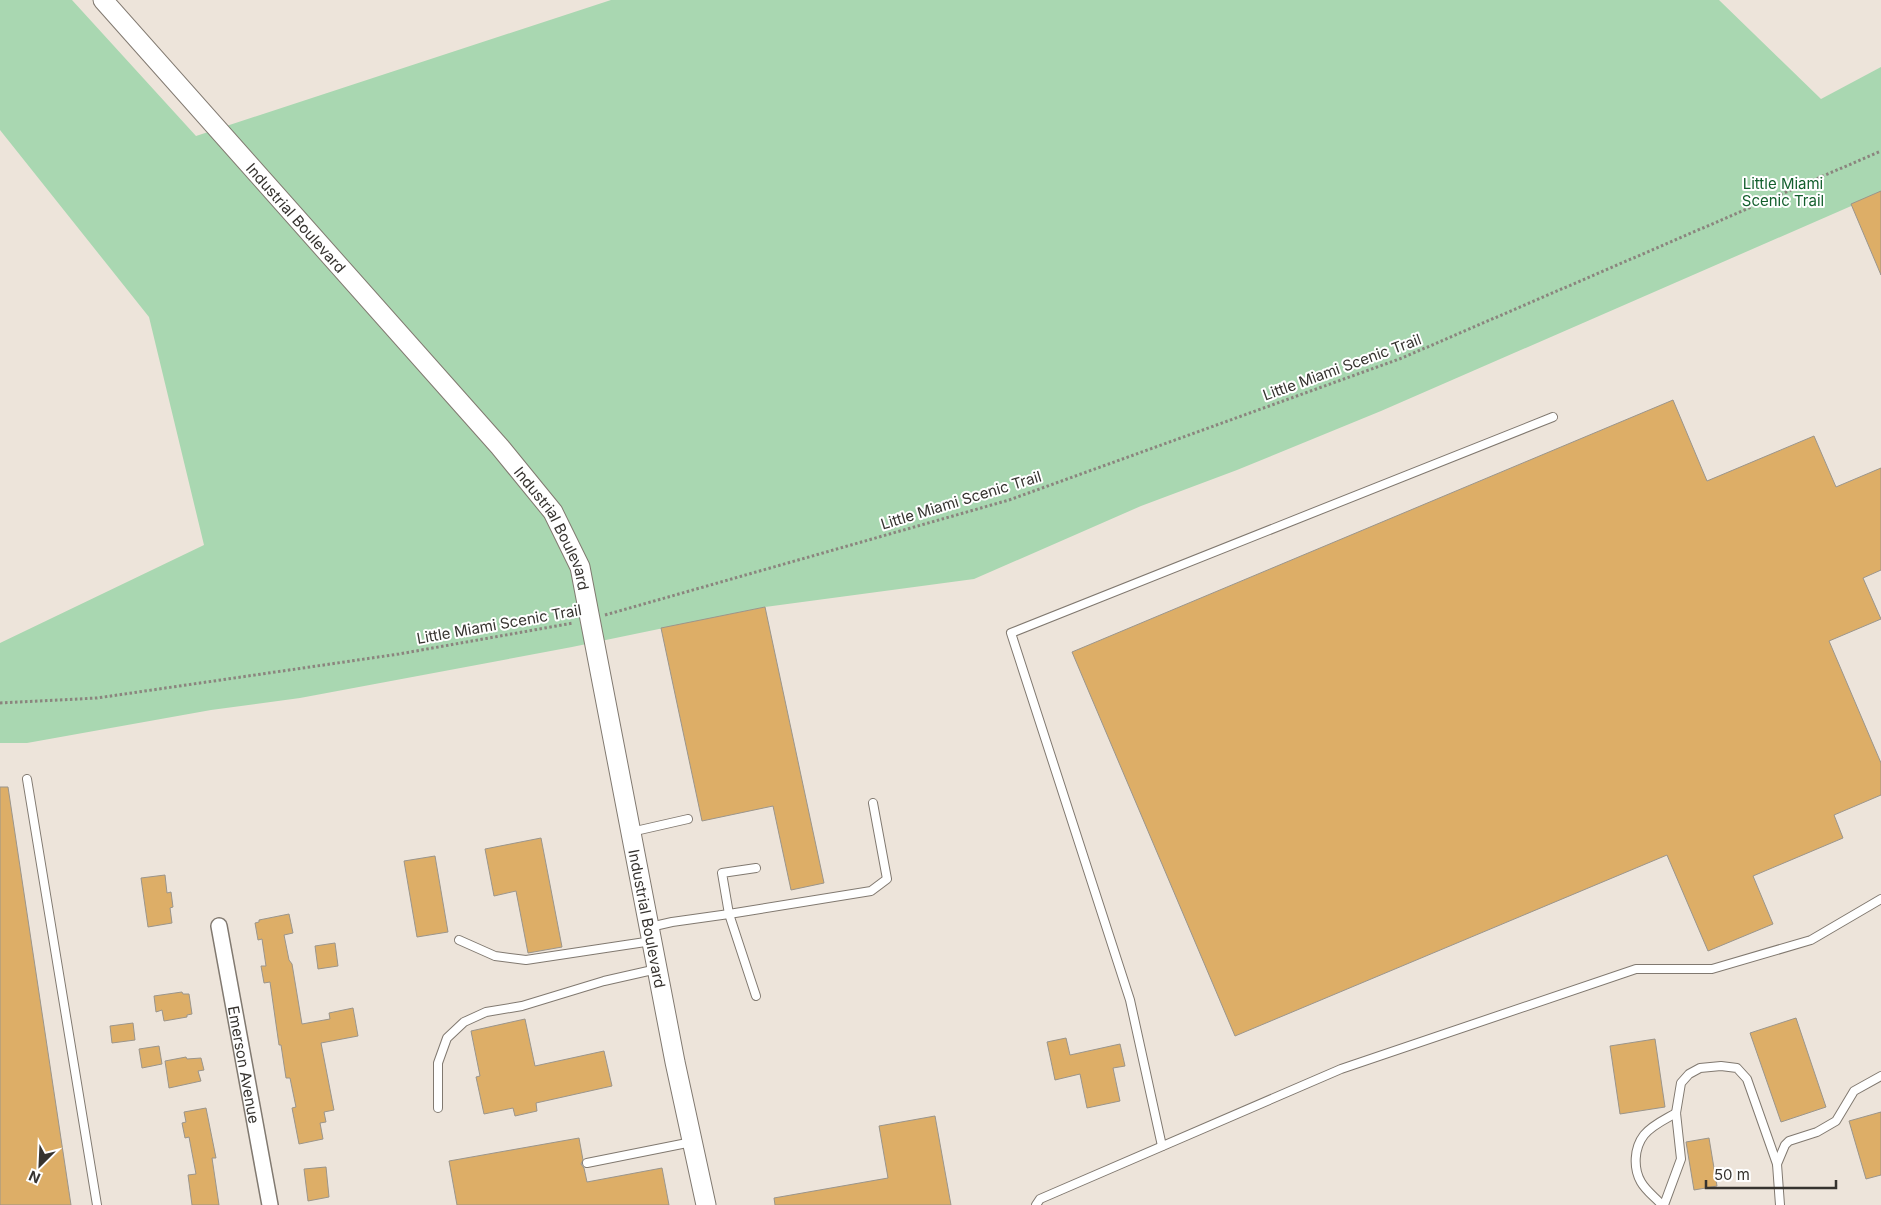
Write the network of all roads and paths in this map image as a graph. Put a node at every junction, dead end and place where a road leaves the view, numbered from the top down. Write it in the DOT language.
graph roads {
  1 [pos="103,0"];
  2 [pos="1881,151"];
  3 [pos="1553,417"];
  4 [pos="590,620"];
  5 [pos="0,703"];
  6 [pos="27,779"];
  7 [pos="873,804"];
  8 [pos="688,819"];
  9 [pos="631,832"];
  10 [pos="756,868"];
  11 [pos="1881,899"];
  12 [pos="729,914"];
  13 [pos="219,926"];
  14 [pos="651,934"];
  15 [pos="459,940"];
  16 [pos="657,969"];
  17 [pos="756,996"];
  18 [pos="1881,1076"];
  19 [pos="438,1108"];
  20 [pos="1676,1113"];
  21 [pos="692,1142"];
  22 [pos="1162,1146"];
  23 [pos="587,1163"];
  24 [pos="1776,1164"];
  25 [pos="97,1205"];
  26 [pos="270,1205"];
  27 [pos="706,1205"];
  28 [pos="1036,1205"];
  29 [pos="1663,1205"];
  30 [pos="1780,1205"];
  1 -- 4 [label="street, Industrial Boulevard"];
  2 -- 4 [label="path, Little Miami Scenic Trail"];
  3 -- 22 [label="lane"];
  4 -- 5 [label="path, Little Miami Scenic Trail"];
  4 -- 9 [label="street, Industrial Boulevard"];
  6 -- 25 [label="lane"];
  7 -- 12 [label="lane"];
  8 -- 9 [label="lane"];
  9 -- 14 [label="street, Industrial Boulevard"];
  10 -- 12 [label="lane"];
  11 -- 22 [label="lane"];
  12 -- 14 [label="lane"];
  12 -- 17 [label="lane"];
  13 -- 26 [label="street, Emerson Avenue"];
  14 -- 15 [label="lane"];
  14 -- 16 [label="street, Industrial Boulevard"];
  16 -- 19 [label="lane"];
  16 -- 21 [label="street, Industrial Boulevard"];
  18 -- 24 [label="lane"];
  20 -- 24 [label="lane"];
  20 -- 29 [label="lane"];
  20 -- 29 [label="lane"];
  21 -- 23 [label="lane"];
  21 -- 27 [label="street, Industrial Boulevard"];
  22 -- 28 [label="lane"];
  24 -- 30 [label="lane"];
}
